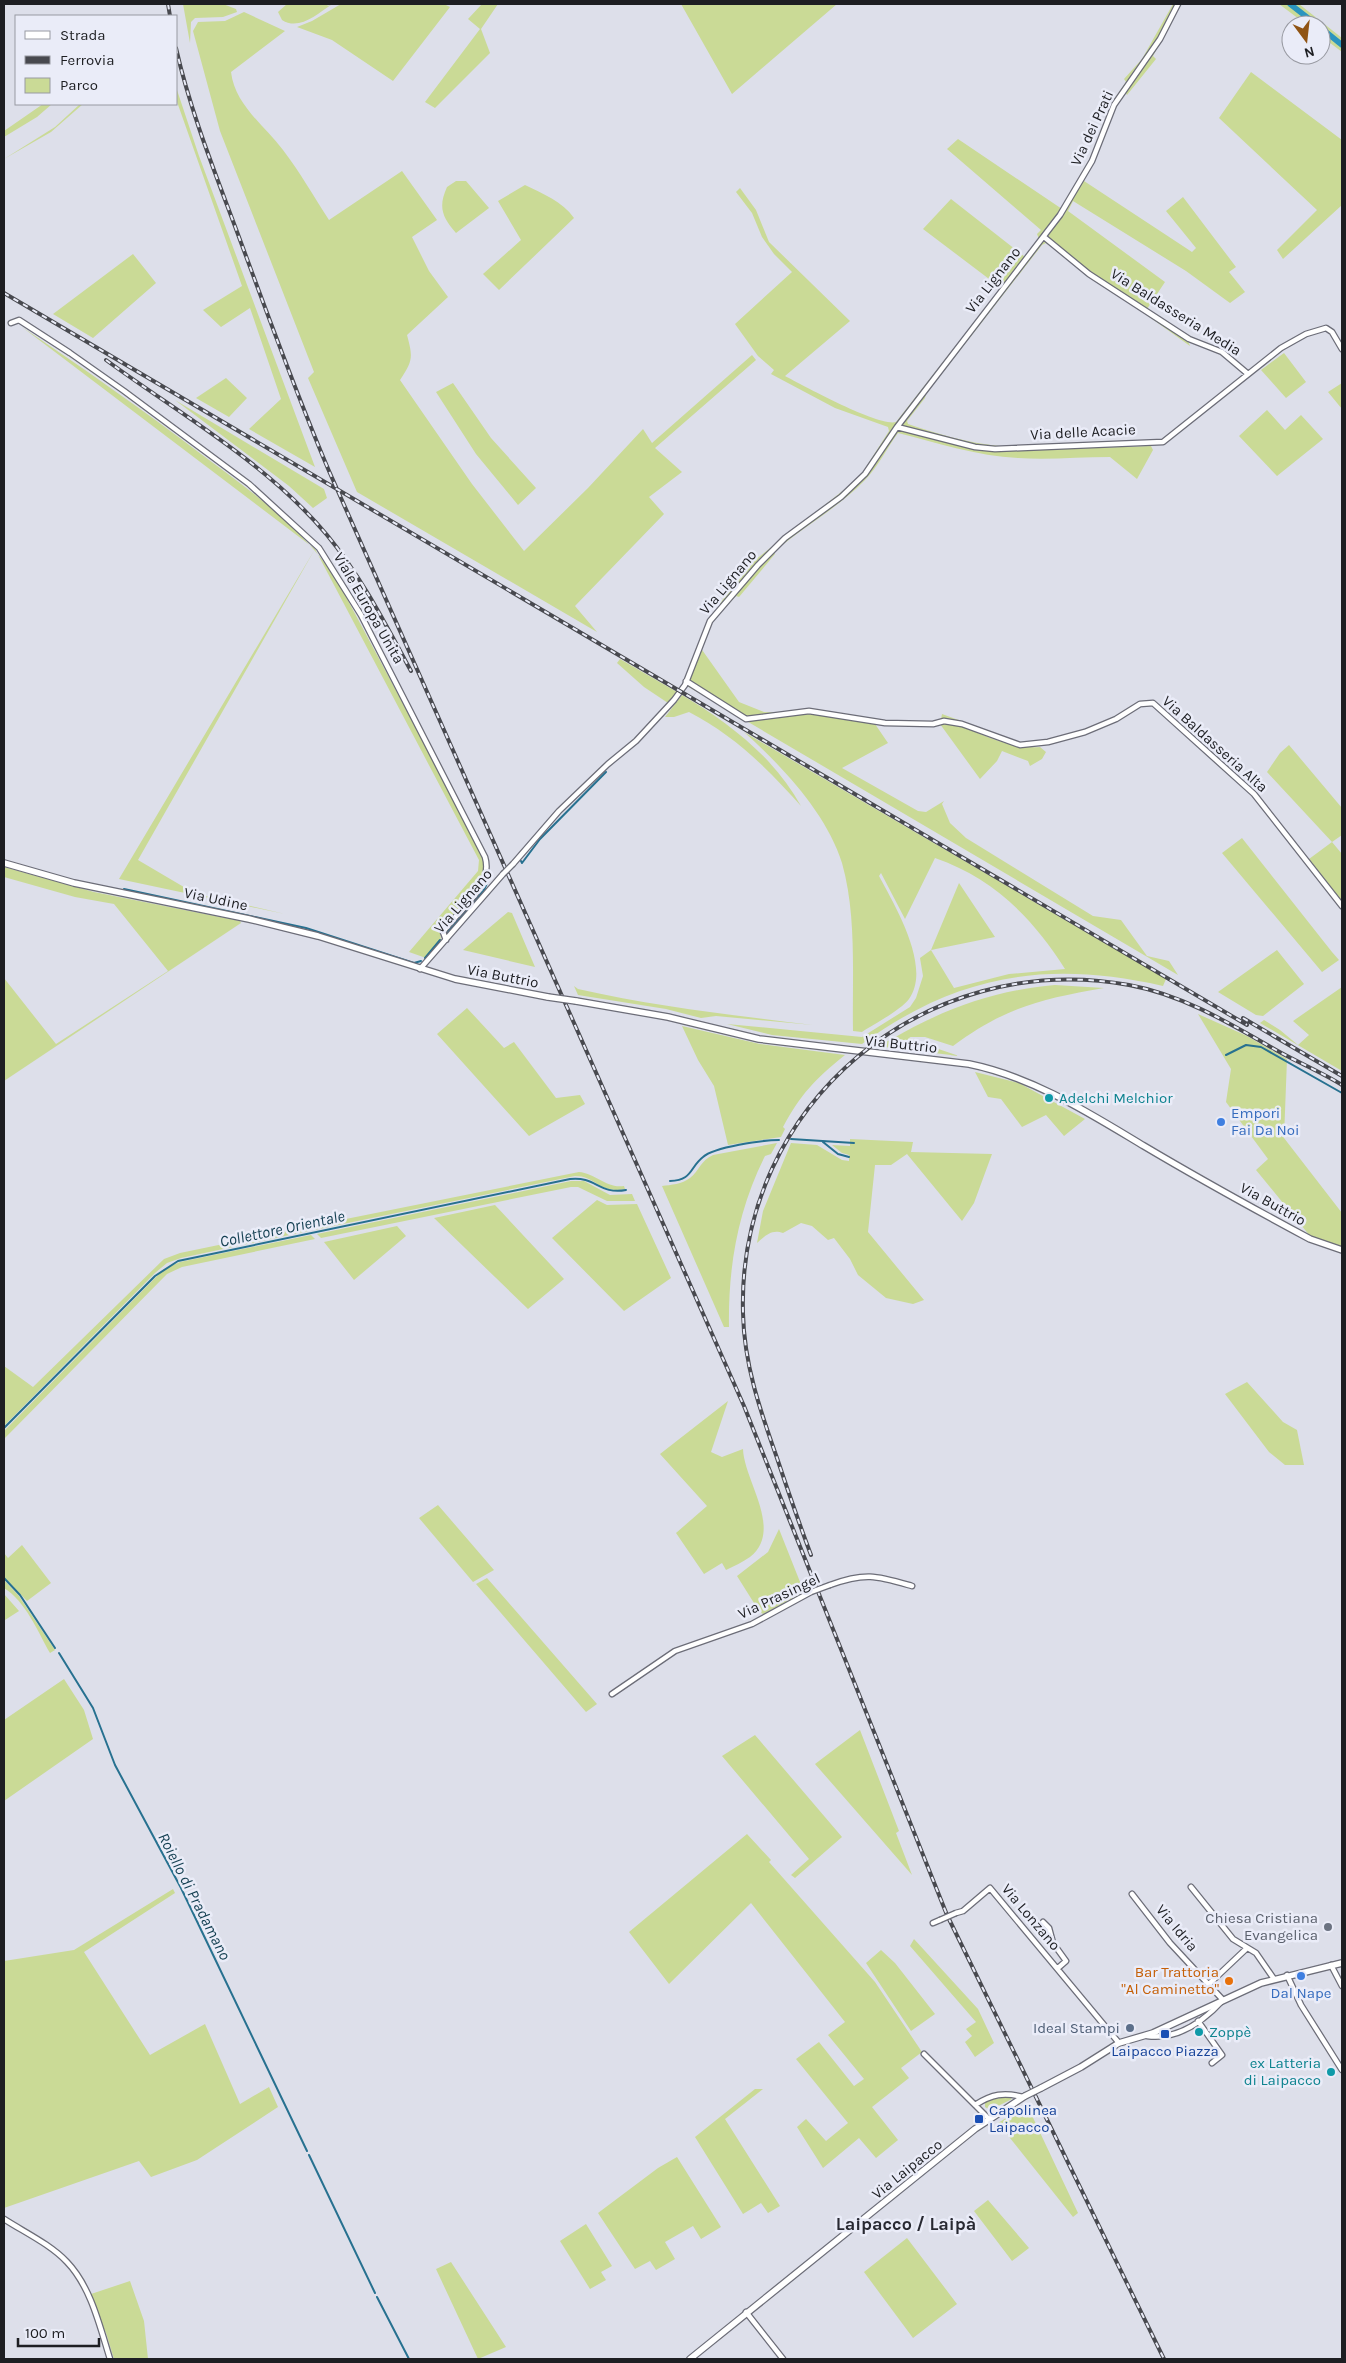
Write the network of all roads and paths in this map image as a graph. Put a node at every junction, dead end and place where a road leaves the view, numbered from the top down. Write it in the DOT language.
graph roads {
  1 [pos="1178,4"];
  2 [pos="1044,237"];
  3 [pos="11,323"];
  4 [pos="1342,349"];
  5 [pos="1248,374"];
  6 [pos="897,427"];
  7 [pos="686,681"];
  8 [pos="4,863"];
  9 [pos="1342,906"];
  10 [pos="446,940"];
  11 [pos="420,970"];
  12 [pos="1342,1250"];
  13 [pos="912,1586"];
  14 [pos="612,1694"];
  15 [pos="1191,1886"];
  16 [pos="1132,1894"];
  17 [pos="1044,1922"];
  18 [pos="933,1923"];
  19 [pos="1246,1948"];
  20 [pos="1342,1963"];
  21 [pos="1331,1965"];
  22 [pos="1058,1968"];
  23 [pos="1287,1976"];
  24 [pos="1274,1979"];
  25 [pos="1209,1984"];
  26 [pos="1342,1986"];
  27 [pos="1223,2000"];
  28 [pos="1198,2021"];
  29 [pos="1146,2036"];
  30 [pos="1119,2044"];
  31 [pos="924,2054"];
  32 [pos="1212,2063"];
  33 [pos="1342,2070"];
  34 [pos="1024,2096"];
  35 [pos="975,2105"];
  36 [pos="989,2119"];
  37 [pos="4,2219"];
  38 [pos="746,2312"];
  39 [pos="110,2359"];
  40 [pos="690,2359"];
  41 [pos="783,2359"];
  1 -- 2 [label="street, Via dei Prati"];
  2 -- 5 [label="street, Via Baldasseria Media"];
  2 -- 6 [label="street, Via Lignano"];
  3 -- 10 [label="street, Viale Europa Unita"];
  4 -- 5 [label="street, Via Baldasseria Media"];
  5 -- 6 [label="street, Via delle Acacie"];
  6 -- 7 [label="street, Via Lignano"];
  7 -- 9 [label="street, Via Baldasseria Alta"];
  7 -- 10 [label="street, Via Lignano, bridge"];
  8 -- 11 [label="street, Via Udine"];
  10 -- 11 [label="street, Via Lignano"];
  11 -- 12 [label="street, Via Buttrio, bridge"];
  13 -- 14 [label="street, Via Prasingel, bridge"];
  15 -- 19 [label="street"];
  16 -- 25 [label="street, Via Idria"];
  17 -- 22 [label="street, Via Lonzano"];
  18 -- 22 [label="street, Via Lonzano, bridge"];
  19 -- 24 [label="street"];
  19 -- 25 [label="street"];
  20 -- 21 [label="street, Via Laipacco"];
  21 -- 23 [label="street, Via Laipacco"];
  21 -- 26 [label="street"];
  22 -- 30 [label="street, Via Lonzano"];
  23 -- 24 [label="street, Via Laipacco"];
  23 -- 33 [label="street"];
  24 -- 27 [label="street, Via Laipacco"];
  25 -- 27 [label="street, Via Idria"];
  27 -- 28 [label="street, Via Laipacco"];
  27 -- 29 [label="street, Via Laipacco"];
  28 -- 29 [label="street, Via Laipacco"];
  28 -- 32 [label="street"];
  29 -- 30 [label="street, Via Laipacco"];
  30 -- 34 [label="street, Via Laipacco, bridge"];
  31 -- 35 [label="street"];
  34 -- 35 [label="street"];
  34 -- 36 [label="street, Via Laipacco"];
  35 -- 36 [label="street"];
  36 -- 38 [label="street, Via Laipacco"];
  37 -- 39 [label="street"];
  38 -- 40 [label="street, Via Laipacco"];
  38 -- 41 [label="street"];
}
